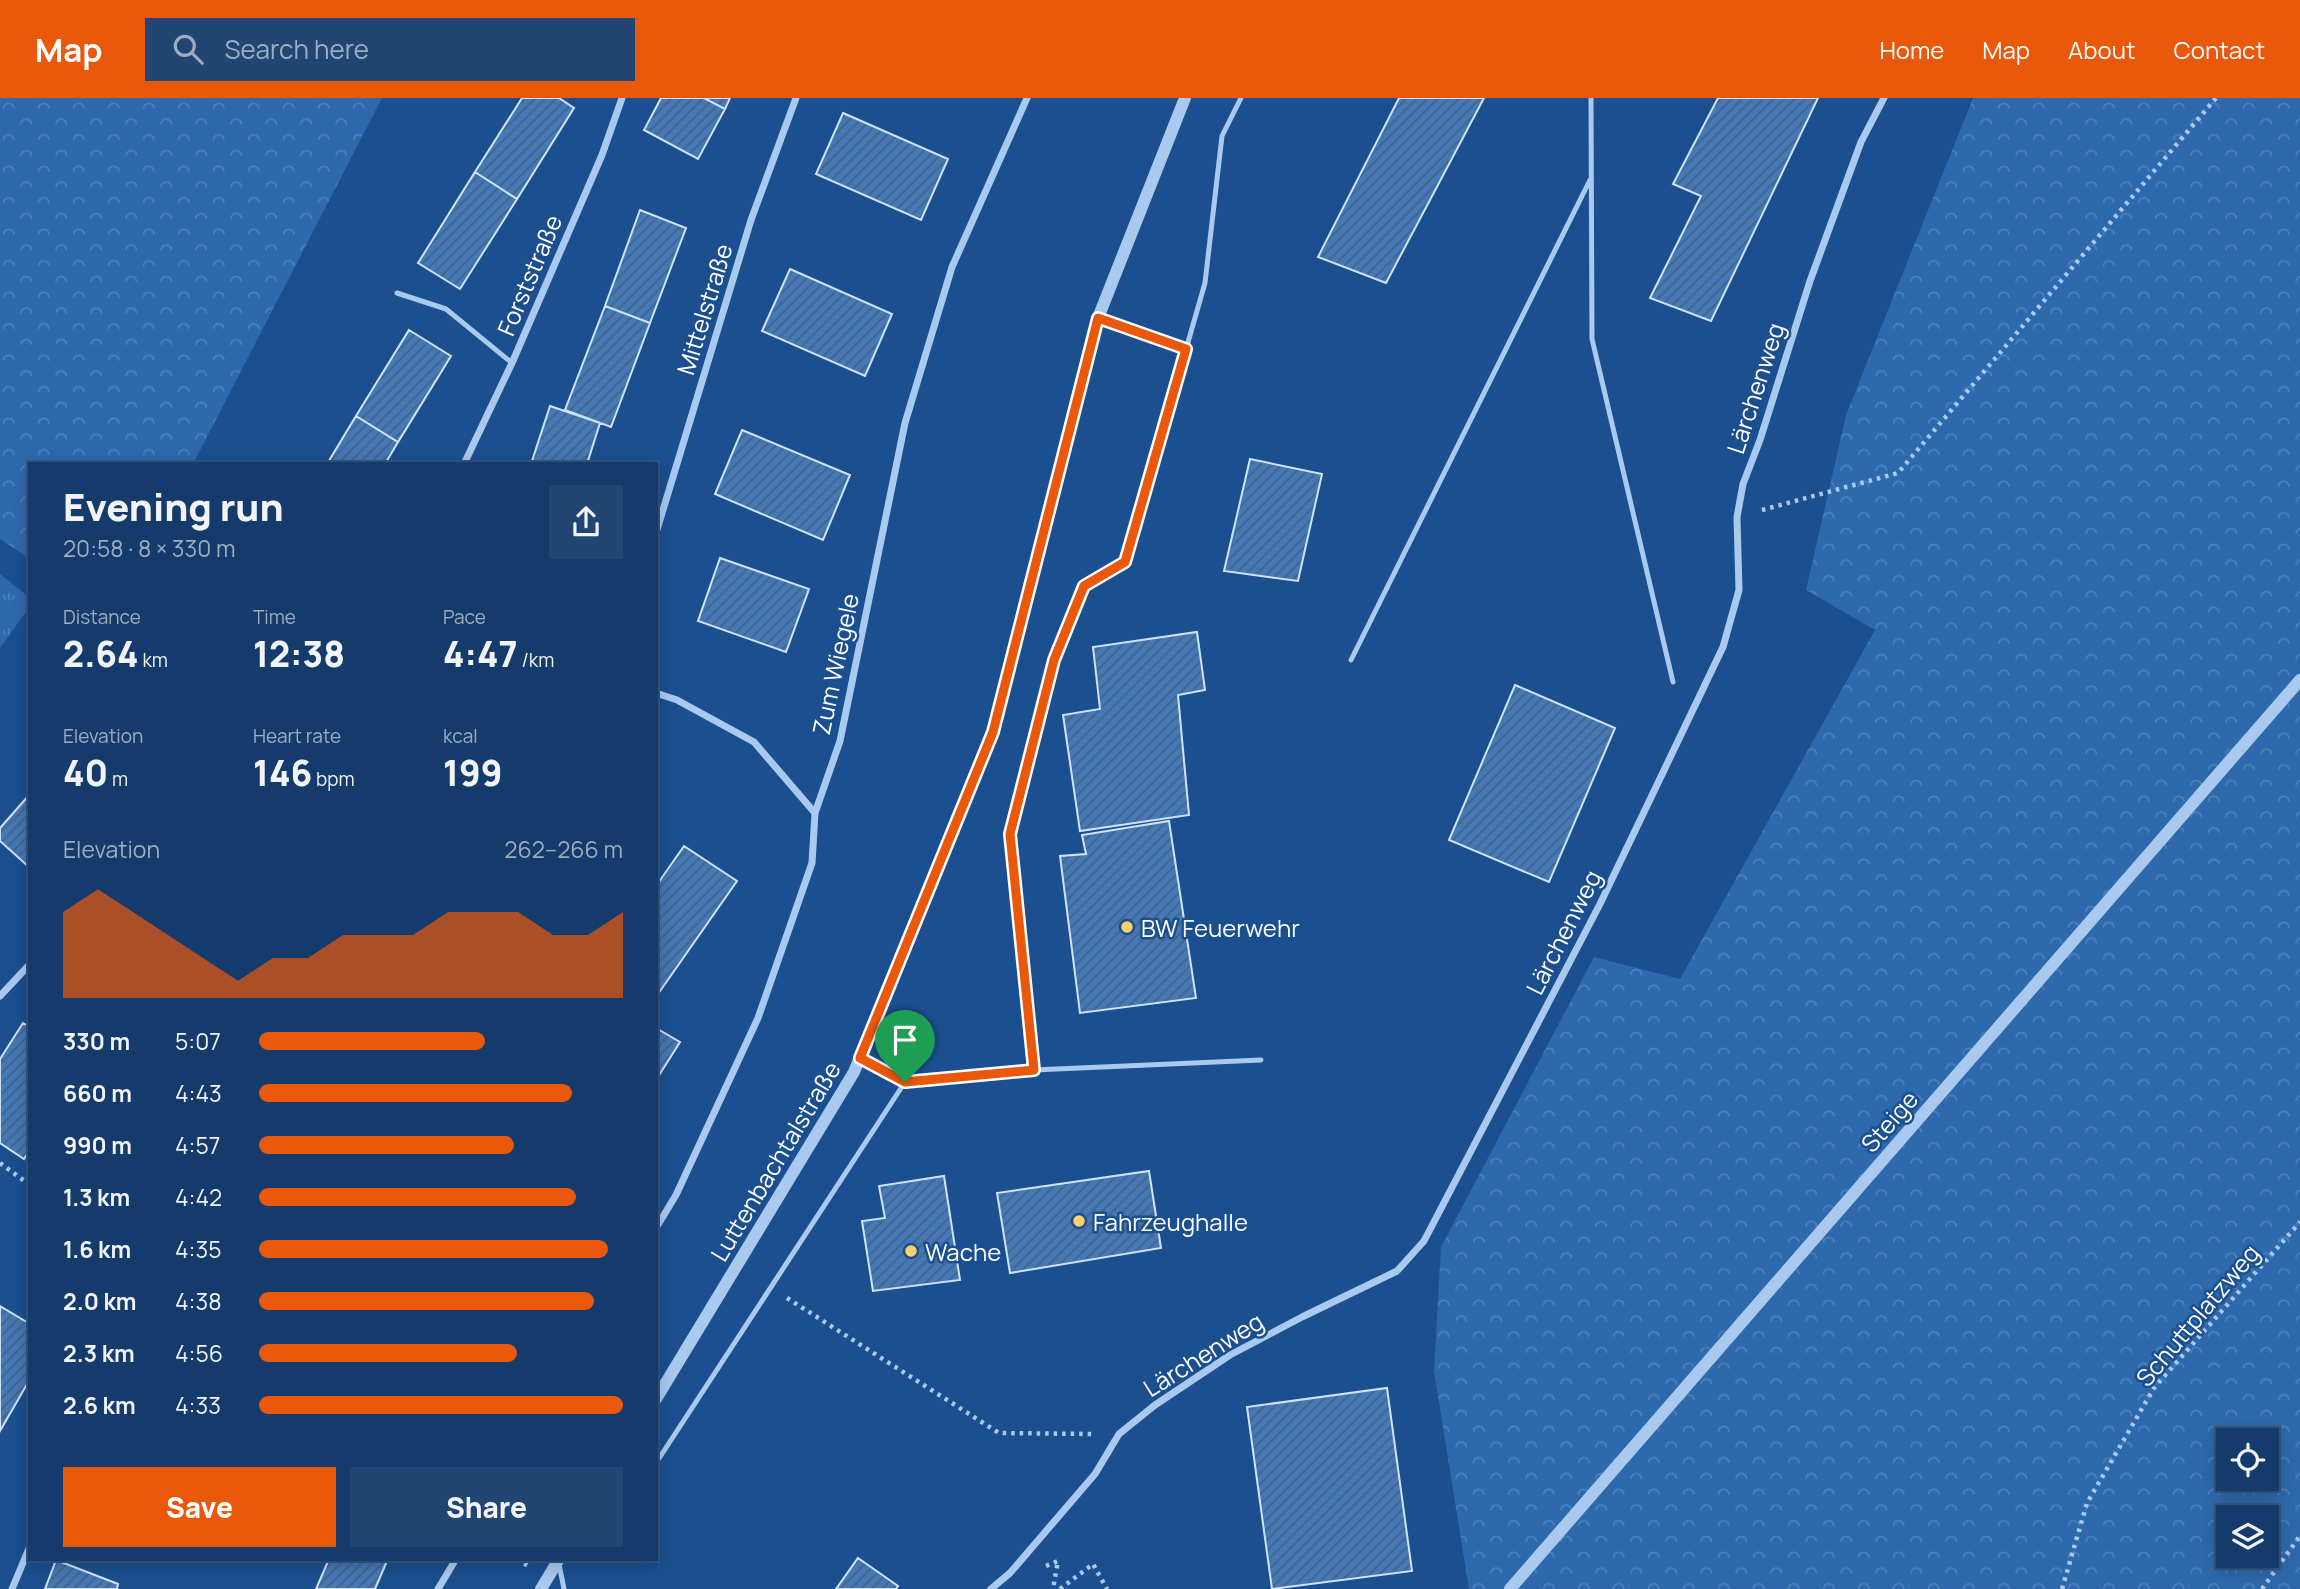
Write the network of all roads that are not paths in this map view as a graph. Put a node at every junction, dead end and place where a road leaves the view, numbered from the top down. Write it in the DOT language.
graph roads {
  1 [pos="622,98"];
  2 [pos="796,98"];
  3 [pos="1027,98"];
  4 [pos="1185,98"];
  5 [pos="1241,98"];
  6 [pos="1591,98"];
  7 [pos="1884,98"];
  8 [pos="1591,179"];
  9 [pos="397,293"];
  10 [pos="1098,318"];
  11 [pos="1186,349"];
  12 [pos="512,363"];
  13 [pos="465,462"];
  14 [pos="658,526"];
  15 [pos="1351,660"];
  16 [pos="2300,680"];
  17 [pos="1673,682"];
  18 [pos="658,694"];
  19 [pos="815,813"];
  20 [pos="28,966"];
  21 [pos="0,996"];
  22 [pos="860,1058"];
  23 [pos="1261,1060"];
  24 [pos="1034,1070"];
  25 [pos="905,1082"];
  26 [pos="658,1225"];
  27 [pos="658,1396"];
  28 [pos="658,1460"];
  29 [pos="28,1551"];
  30 [pos="455,1561"];
  31 [pos="559,1561"];
  32 [pos="560,1561"];
  33 [pos="12,1589"];
  34 [pos="438,1589"];
  35 [pos="541,1589"];
  36 [pos="564,1589"];
  37 [pos="991,1589"];
  38 [pos="1510,1589"];
  1 -- 12 [label="street, Forststraße"];
  2 -- 14 [label="street, Mittelstraße"];
  3 -- 19 [label="street, Zum Wiegele"];
  4 -- 10 [label="street, Luttenbachtalstraße"];
  5 -- 11 [label="lane"];
  6 -- 8 [label="lane"];
  7 -- 37 [label="street, Lärchenweg"];
  8 -- 15 [label="lane"];
  8 -- 17 [label="lane"];
  9 -- 12 [label="lane"];
  10 -- 11 [label="lane"];
  10 -- 22 [label="street, Luttenbachtalstraße"];
  11 -- 24 [label="lane"];
  12 -- 13 [label="street, Forststraße"];
  16 -- 38 [label="street, Steige"];
  18 -- 19 [label="street"];
  19 -- 26 [label="street, Zum Wiegele"];
  20 -- 21 [label="street"];
  22 -- 25 [label="lane"];
  22 -- 27 [label="street, Luttenbachtalstraße"];
  23 -- 24 [label="lane"];
  24 -- 25 [label="lane"];
  25 -- 28 [label="lane"];
  29 -- 33 [label="street"];
  30 -- 34 [label="street"];
  31 -- 35 [label="street"];
  32 -- 36 [label="lane"];
}
